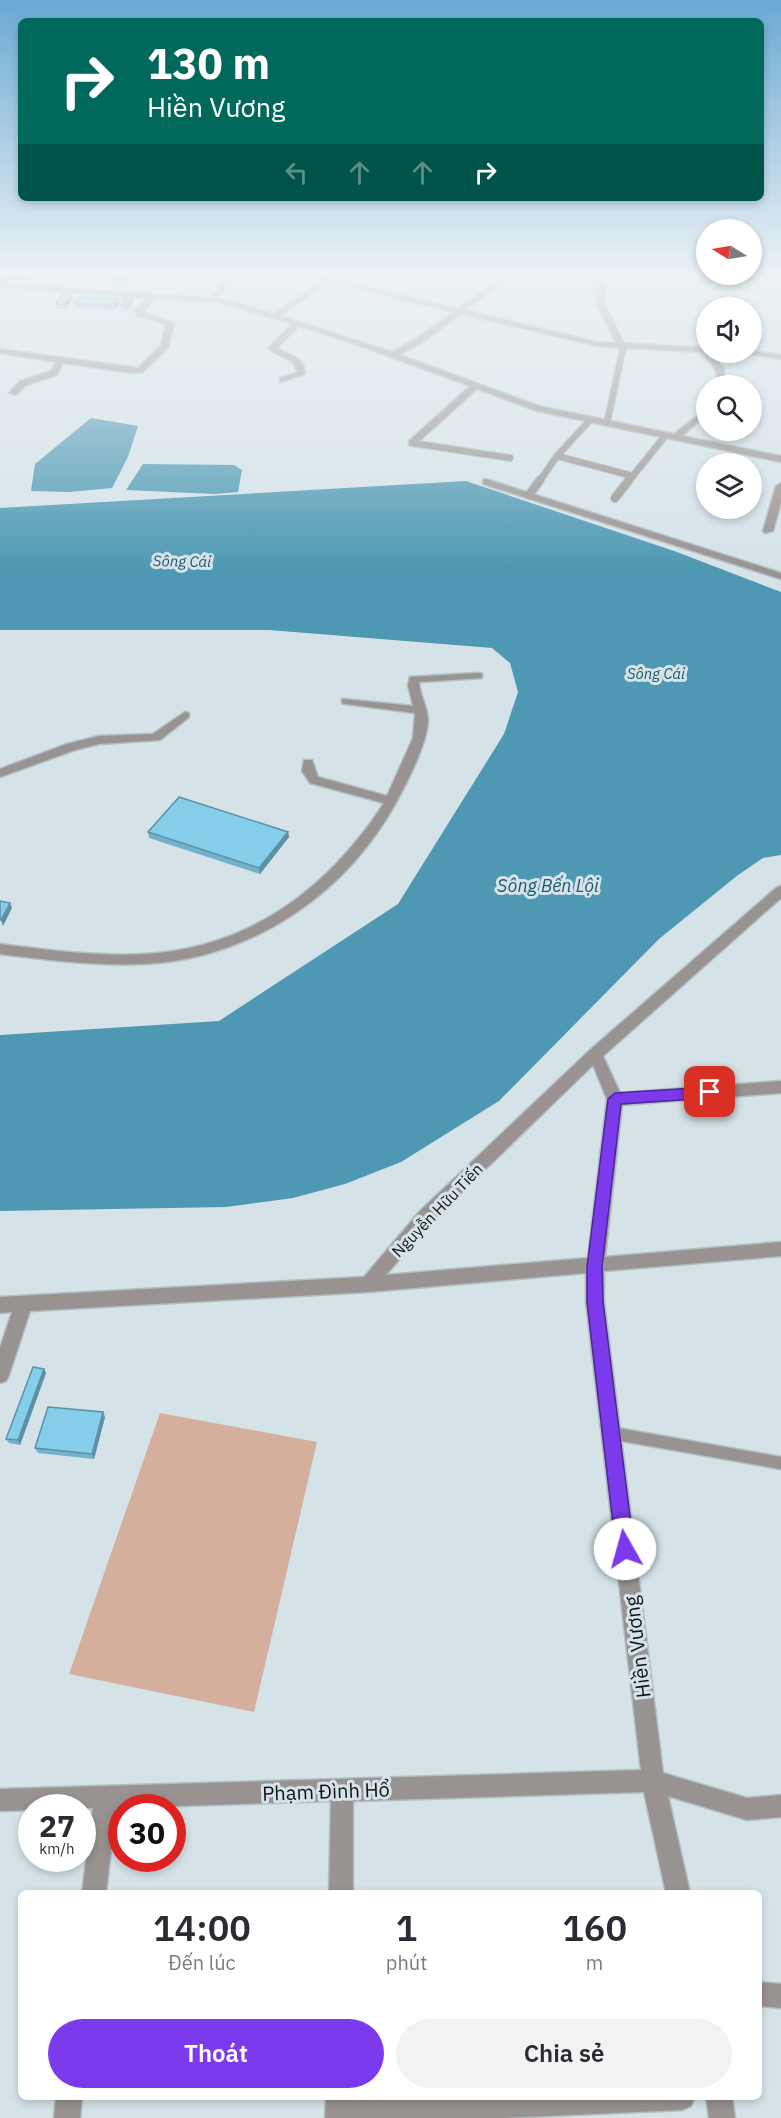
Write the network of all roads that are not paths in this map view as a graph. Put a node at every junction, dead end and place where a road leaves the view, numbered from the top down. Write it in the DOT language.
graph roads {
  1 [pos="54,370"];
  2 [pos="302,370"];
  3 [pos="432,370"];
  4 [pos="619,370"];
  5 [pos="283,380"];
  6 [pos="475,386"];
  7 [pos="13,393"];
  8 [pos="696,418"];
  9 [pos="590,420"];
  10 [pos="607,423"];
  11 [pos="669,437"];
  12 [pos="412,443"];
  13 [pos="557,456"];
  14 [pos="510,458"];
  15 [pos="781,459"];
  16 [pos="633,476"];
  17 [pos="486,482"];
  18 [pos="781,486"];
  19 [pos="529,495"];
  20 [pos="615,498"];
  21 [pos="768,531"];
  22 [pos="781,576"];
  23 [pos="478,675"];
  24 [pos="346,702"];
  25 [pos="421,710"];
  26 [pos="185,715"];
  27 [pos="308,763"];
  28 [pos="0,773"];
  29 [pos="391,801"];
  30 [pos="781,891"];
  31 [pos="0,949"];
  32 [pos="595,1054"];
  33 [pos="781,1087"];
  34 [pos="615,1099"];
  35 [pos="781,1249"];
  36 [pos="595,1267"];
  37 [pos="368,1284"];
  38 [pos="0,1305"];
  39 [pos="23,1305"];
  40 [pos="0,1375"];
  41 [pos="611,1434"];
  42 [pos="781,1463"];
  43 [pos="653,1781"];
  44 [pos="342,1790"];
  45 [pos="106,1797"];
  46 [pos="0,1800"];
  47 [pos="781,1806"];
  48 [pos="94,1890"];
  49 [pos="341,1890"];
  50 [pos="677,1890"];
  51 [pos="762,1994"];
  52 [pos="781,1996"];
  53 [pos="69,2100"];
  54 [pos="645,2100"];
  55 [pos="720,2100"];
  56 [pos="339,2109"];
  57 [pos="497,2112"];
  58 [pos="67,2118"];
  59 [pos="723,2118"];
  1 -- 7 [label="street"];
  2 -- 5 [label="street"];
  3 -- 6 [label="street"];
  4 -- 10 [label="lane"];
  6 -- 9 [label="street"];
  6 -- 12 [label="street"];
  8 -- 11 [label="street"];
  9 -- 10 [label="street"];
  9 -- 13 [label="lane"];
  10 -- 11 [label="street"];
  11 -- 15 [label="street"];
  11 -- 16 [label="lane"];
  12 -- 14 [label="lane"];
  13 -- 16 [label="lane"];
  13 -- 19 [label="lane"];
  16 -- 20 [label="lane"];
  17 -- 19 [label="street"];
  18 -- 21 [label="street"];
  19 -- 22 [label="street"];
  23 -- 25 [label="street"];
  24 -- 25 [label="street"];
  25 -- 29 [label="street"];
  26 -- 28 [label="street"];
  27 -- 29 [label="street"];
  29 -- 31 [label="street"];
  30 -- 32 [label="street, Nguyễn Hữu Tiến"];
  32 -- 34 [label="street"];
  32 -- 37 [label="street, Nguyễn Hữu Tiến"];
  33 -- 34 [label="street"];
  34 -- 36 [label="street, Hiền Vương"];
  35 -- 36 [label="street"];
  36 -- 37 [label="street"];
  36 -- 41 [label="street, Hiền Vương"];
  37 -- 39 [label="street"];
  38 -- 39 [label="street"];
  39 -- 40 [label="street"];
  41 -- 42 [label="lane"];
  41 -- 43 [label="street, Hiền Vương"];
  43 -- 44 [label="street, Phạm Đình Hổ"];
  43 -- 47 [label="street, Phạm Đình Hổ"];
  43 -- 50 [label="street, Hiền Vương"];
  44 -- 45 [label="street, Phạm Đình Hổ"];
  44 -- 49 [label="street"];
  45 -- 46 [label="street, Phạm Đình Hổ"];
  45 -- 48 [label="street"];
  51 -- 52 [label="street"];
  53 -- 58 [label="street"];
  54 -- 57 [label="street"];
  55 -- 59 [label="street"];
  56 -- 57 [label="street"];
}
